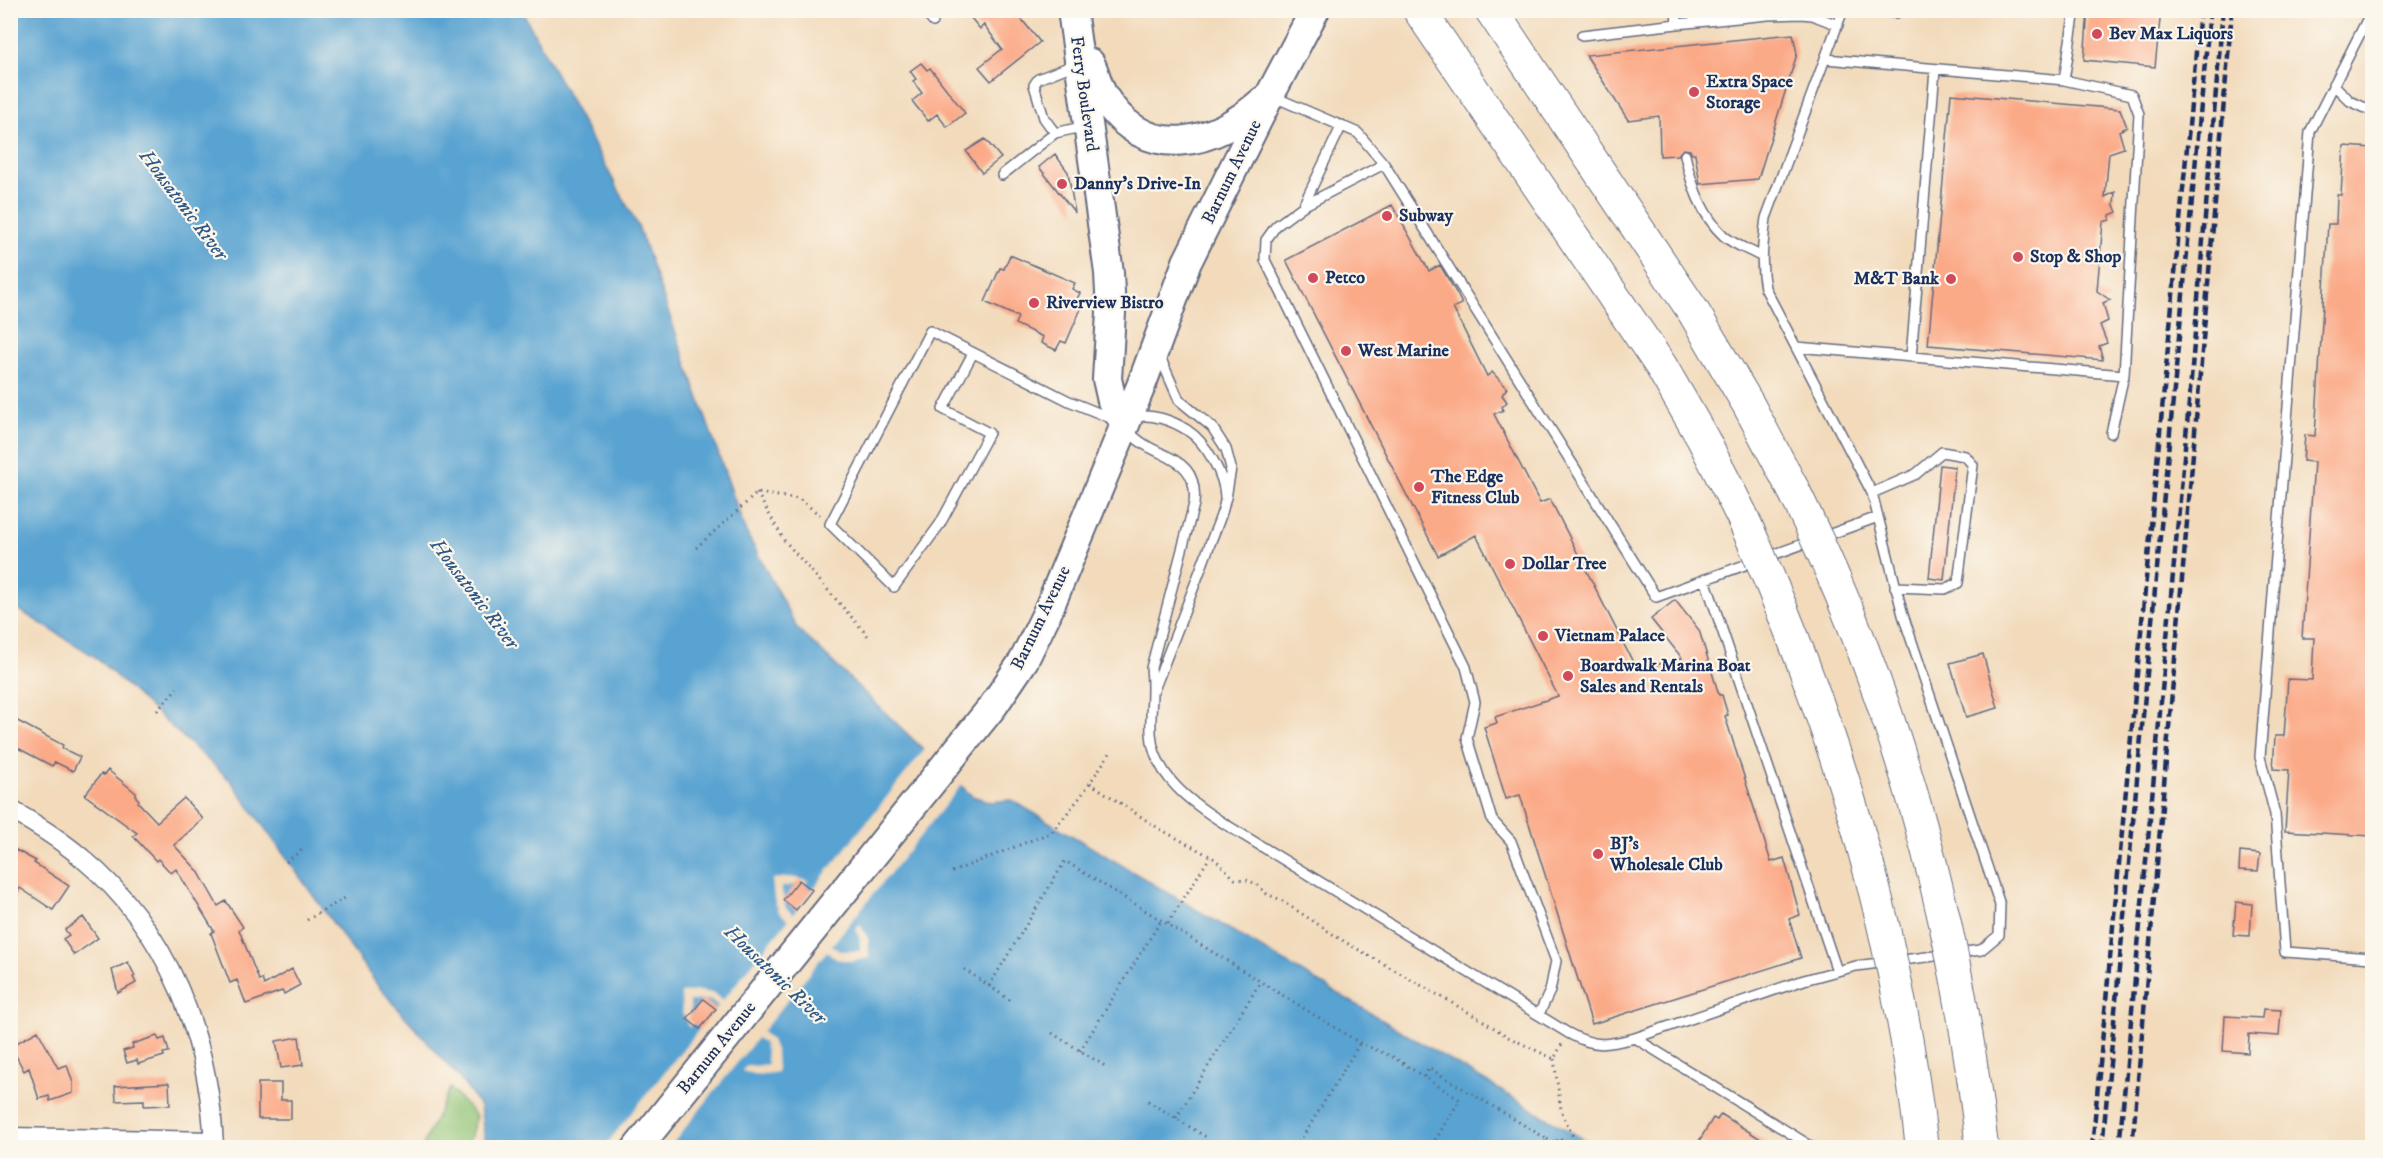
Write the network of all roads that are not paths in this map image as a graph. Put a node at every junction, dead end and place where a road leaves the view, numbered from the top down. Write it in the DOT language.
graph roads {
  1 [pos="924,10"];
  2 [pos="1316,10"];
  3 [pos="1419,10"];
  4 [pos="1491,10"];
  5 [pos="1676,10"];
  6 [pos="1843,10"];
  7 [pos="1873,10"];
  8 [pos="1897,10"];
  9 [pos="2075,10"];
  10 [pos="2372,10"];
  11 [pos="1801,13"];
  12 [pos="1713,15"];
  13 [pos="1073,21"];
  14 [pos="933,22"];
  15 [pos="1677,24"];
  16 [pos="1838,25"];
  17 [pos="1582,35"];
  18 [pos="1826,59"];
  19 [pos="1078,63"];
  20 [pos="1935,70"];
  21 [pos="2064,80"];
  22 [pos="2333,84"];
  23 [pos="1270,95"];
  24 [pos="2373,111"];
  25 [pos="1342,125"];
  26 [pos="1089,126"];
  27 [pos="1055,133"];
  28 [pos="1685,155"];
  29 [pos="1384,164"];
  30 [pos="1002,175"];
  31 [pos="1303,206"];
  32 [pos="1762,257"];
  33 [pos="1156,345"];
  34 [pos="1796,347"];
  35 [pos="973,353"];
  36 [pos="1911,357"];
  37 [pos="2124,375"];
  38 [pos="1125,424"];
  39 [pos="2111,433"];
  40 [pos="1872,493"];
  41 [pos="1225,501"];
  42 [pos="1878,517"];
  43 [pos="1705,579"];
  44 [pos="1896,587"];
  45 [pos="1154,691"];
  46 [pos="10,808"];
  47 [pos="2373,958"];
  48 [pos="1838,971"];
  49 [pos="1539,1014"];
  50 [pos="1635,1038"];
  51 [pos="10,1137"];
  52 [pos="214,1144"];
  53 [pos="637,1148"];
  54 [pos="1814,1148"];
  55 [pos="1922,1148"];
  56 [pos="1982,1148"];
  1 -- 14 [label="lane"];
  2 -- 23 [label="main road, Barnum Avenue"];
  3 -- 55 [label="highway, bridge"];
  4 -- 56 [label="highway, bridge"];
  5 -- 15 [label="lane"];
  6 -- 16 [label="lane"];
  7 -- 8 [label="lane"];
  9 -- 21 [label="lane"];
  10 -- 22 [label="lane"];
  11 -- 12 [label="lane"];
  11 -- 16 [label="lane"];
  12 -- 15 [label="lane"];
  13 -- 19 [label="main road, Ferry Boulevard"];
  13 -- 23 [label="main road"];
  15 -- 17 [label="lane"];
  16 -- 18 [label="lane"];
  18 -- 20 [label="lane"];
  18 -- 32 [label="lane"];
  19 -- 26 [label="main road, Ferry Boulevard"];
  19 -- 27 [label="lane"];
  20 -- 21 [label="lane"];
  20 -- 36 [label="lane"];
  21 -- 37 [label="lane"];
  22 -- 24 [label="lane"];
  22 -- 47 [label="lane"];
  23 -- 25 [label="lane"];
  23 -- 33 [label="main road, Barnum Avenue"];
  25 -- 29 [label="lane"];
  25 -- 31 [label="lane"];
  26 -- 27 [label="lane"];
  26 -- 38 [label="main road, Ferry Boulevard"];
  27 -- 30 [label="lane"];
  28 -- 32 [label="lane"];
  29 -- 31 [label="lane"];
  29 -- 43 [label="lane"];
  31 -- 49 [label="lane"];
  32 -- 34 [label="lane"];
  33 -- 38 [label="main road, Barnum Avenue"];
  33 -- 41 [label="lane"];
  34 -- 36 [label="lane"];
  34 -- 40 [label="lane"];
  35 -- 35 [label="lane"];
  35 -- 38 [label="lane"];
  36 -- 37 [label="lane"];
  37 -- 39 [label="lane"];
  38 -- 41 [label="lane"];
  38 -- 45 [label="lane"];
  38 -- 53 [label="main road, Barnum Avenue"];
  40 -- 42 [label="lane"];
  40 -- 44 [label="lane"];
  41 -- 45 [label="lane"];
  42 -- 43 [label="lane"];
  42 -- 44 [label="lane"];
  43 -- 48 [label="lane"];
  44 -- 48 [label="lane"];
  45 -- 49 [label="lane"];
  46 -- 52 [label="street"];
  48 -- 50 [label="lane"];
  49 -- 50 [label="lane"];
  50 -- 54 [label="lane"];
  51 -- 52 [label="street"];
}
